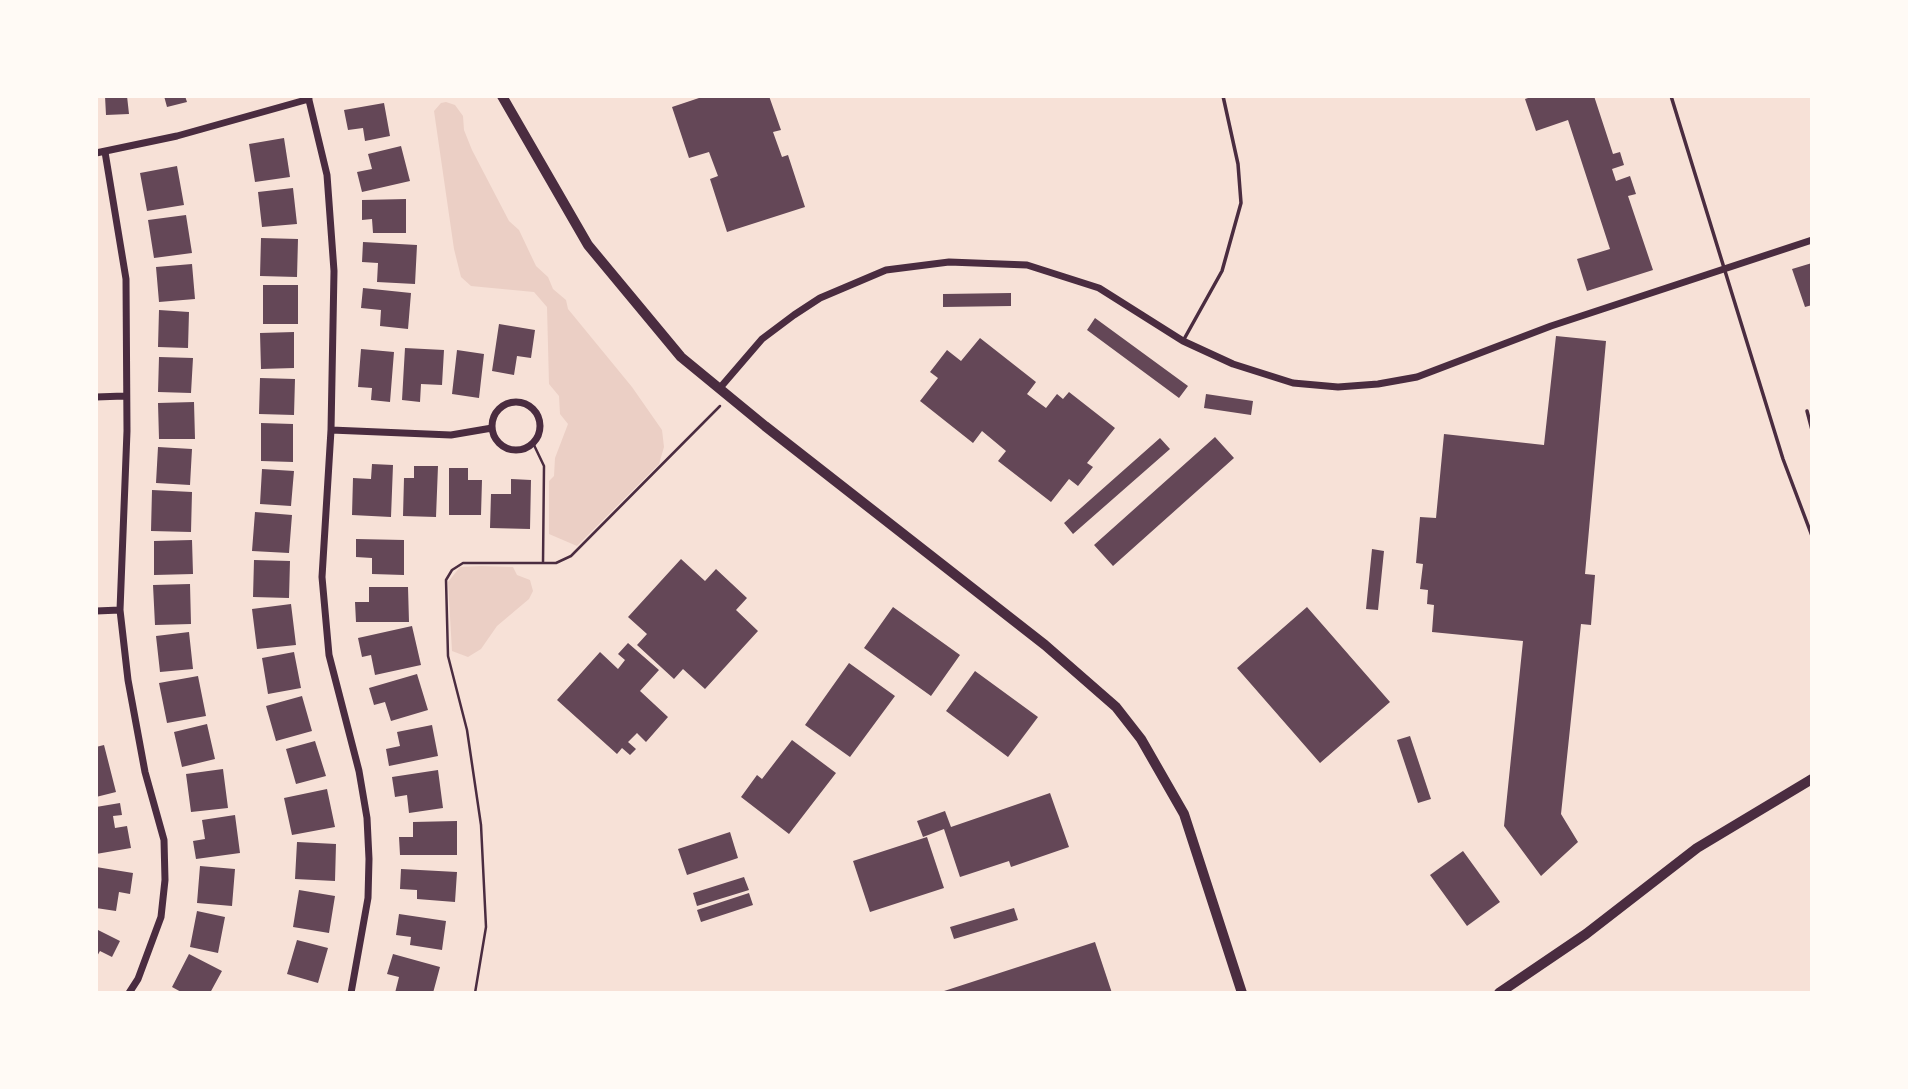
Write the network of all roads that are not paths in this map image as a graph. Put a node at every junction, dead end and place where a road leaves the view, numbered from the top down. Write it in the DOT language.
graph roads {
  1 [pos="502,96"];
  2 [pos="1223,96"];
  3 [pos="1671,96"];
  4 [pos="308,98"];
  5 [pos="105,152"];
  6 [pos="96,153"];
  7 [pos="1812,240"];
  8 [pos="1726,268"];
  9 [pos="1182,341"];
  10 [pos="724,393"];
  11 [pos="124,396"];
  12 [pos="96,397"];
  13 [pos="1807,411"];
  14 [pos="492,428"];
  15 [pos="331,430"];
  16 [pos="1812,432"];
  17 [pos="1812,463"];
  18 [pos="1812,536"];
  19 [pos="120,610"];
  20 [pos="96,611"];
  21 [pos="1812,779"];
  22 [pos="129,993"];
  23 [pos="351,993"];
  24 [pos="1242,993"];
  25 [pos="1499,993"];
  1 -- 10 [label="street"];
  2 -- 9 [label="lane"];
  3 -- 8 [label="lane"];
  4 -- 5 [label="street"];
  4 -- 15 [label="street"];
  5 -- 6 [label="street"];
  5 -- 11 [label="street"];
  7 -- 8 [label="street"];
  8 -- 9 [label="street"];
  8 -- 18 [label="lane"];
  9 -- 10 [label="street"];
  10 -- 24 [label="street"];
  11 -- 12 [label="street"];
  11 -- 19 [label="street"];
  13 -- 16 [label="lane"];
  14 -- 14 [label="street"];
  14 -- 15 [label="street"];
  15 -- 23 [label="street"];
  16 -- 17 [label="lane"];
  19 -- 20 [label="street"];
  19 -- 22 [label="street"];
  21 -- 25 [label="main road"];
}
